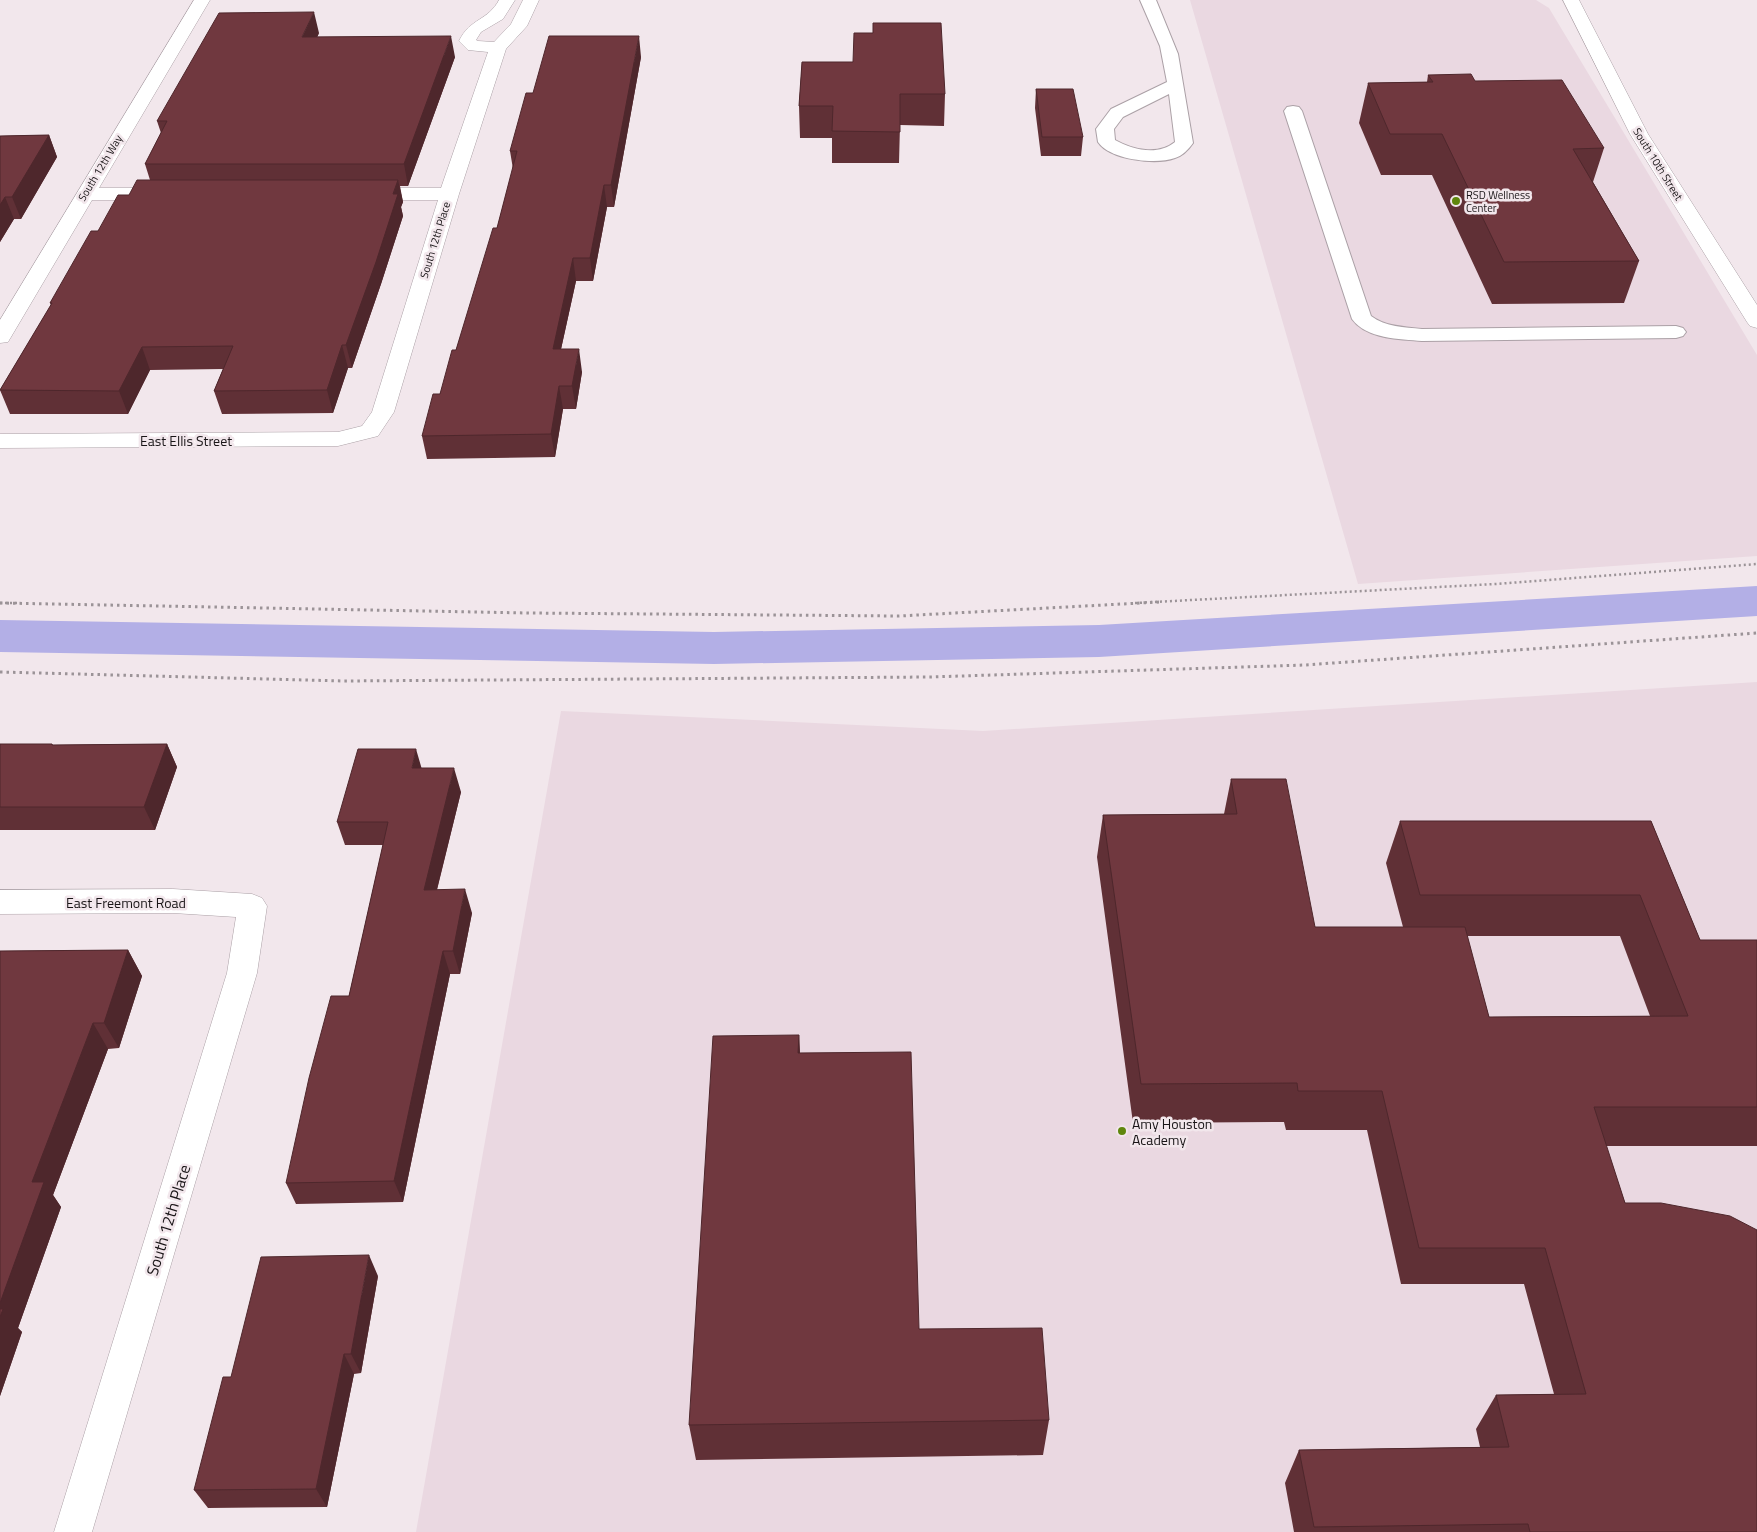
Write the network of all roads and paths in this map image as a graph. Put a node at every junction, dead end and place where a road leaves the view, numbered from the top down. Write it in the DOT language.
graph roads {
  1 [pos="202,0"];
  2 [pos="507,0"];
  3 [pos="531,0"];
  4 [pos="1148,0"];
  5 [pos="1571,0"];
  6 [pos="498,48"];
  7 [pos="1176,84"];
  8 [pos="1293,111"];
  9 [pos="85,194"];
  10 [pos="180,194"];
  11 [pos="350,194"];
  12 [pos="449,194"];
  13 [pos="1757,322"];
  14 [pos="1676,332"];
  15 [pos="0,337"];
  16 [pos="370,431"];
  17 [pos="0,441"];
  18 [pos="1757,564"];
  19 [pos="0,603"];
  20 [pos="1757,632"];
  21 [pos="0,672"];
  22 [pos="0,902"];
  23 [pos="252,906"];
  24 [pos="73,1532"];
  1 -- 9 [label="street, South 12th Way"];
  2 -- 6 [label="street"];
  3 -- 6 [label="street, South 12th Place"];
  4 -- 7 [label="lane"];
  5 -- 13 [label="street, South 10th Street"];
  6 -- 12 [label="street, South 12th Place"];
  7 -- 7 [label="lane"];
  8 -- 14 [label="lane"];
  9 -- 10 [label="street"];
  9 -- 15 [label="street, South 12th Way"];
  11 -- 12 [label="street"];
  12 -- 16 [label="street, South 12th Place"];
  16 -- 17 [label="street, East Ellis Street"];
  18 -- 19 [label="path"];
  20 -- 21 [label="path"];
  22 -- 23 [label="street, East Freemont Road"];
  23 -- 24 [label="street, South 12th Place"];
}
